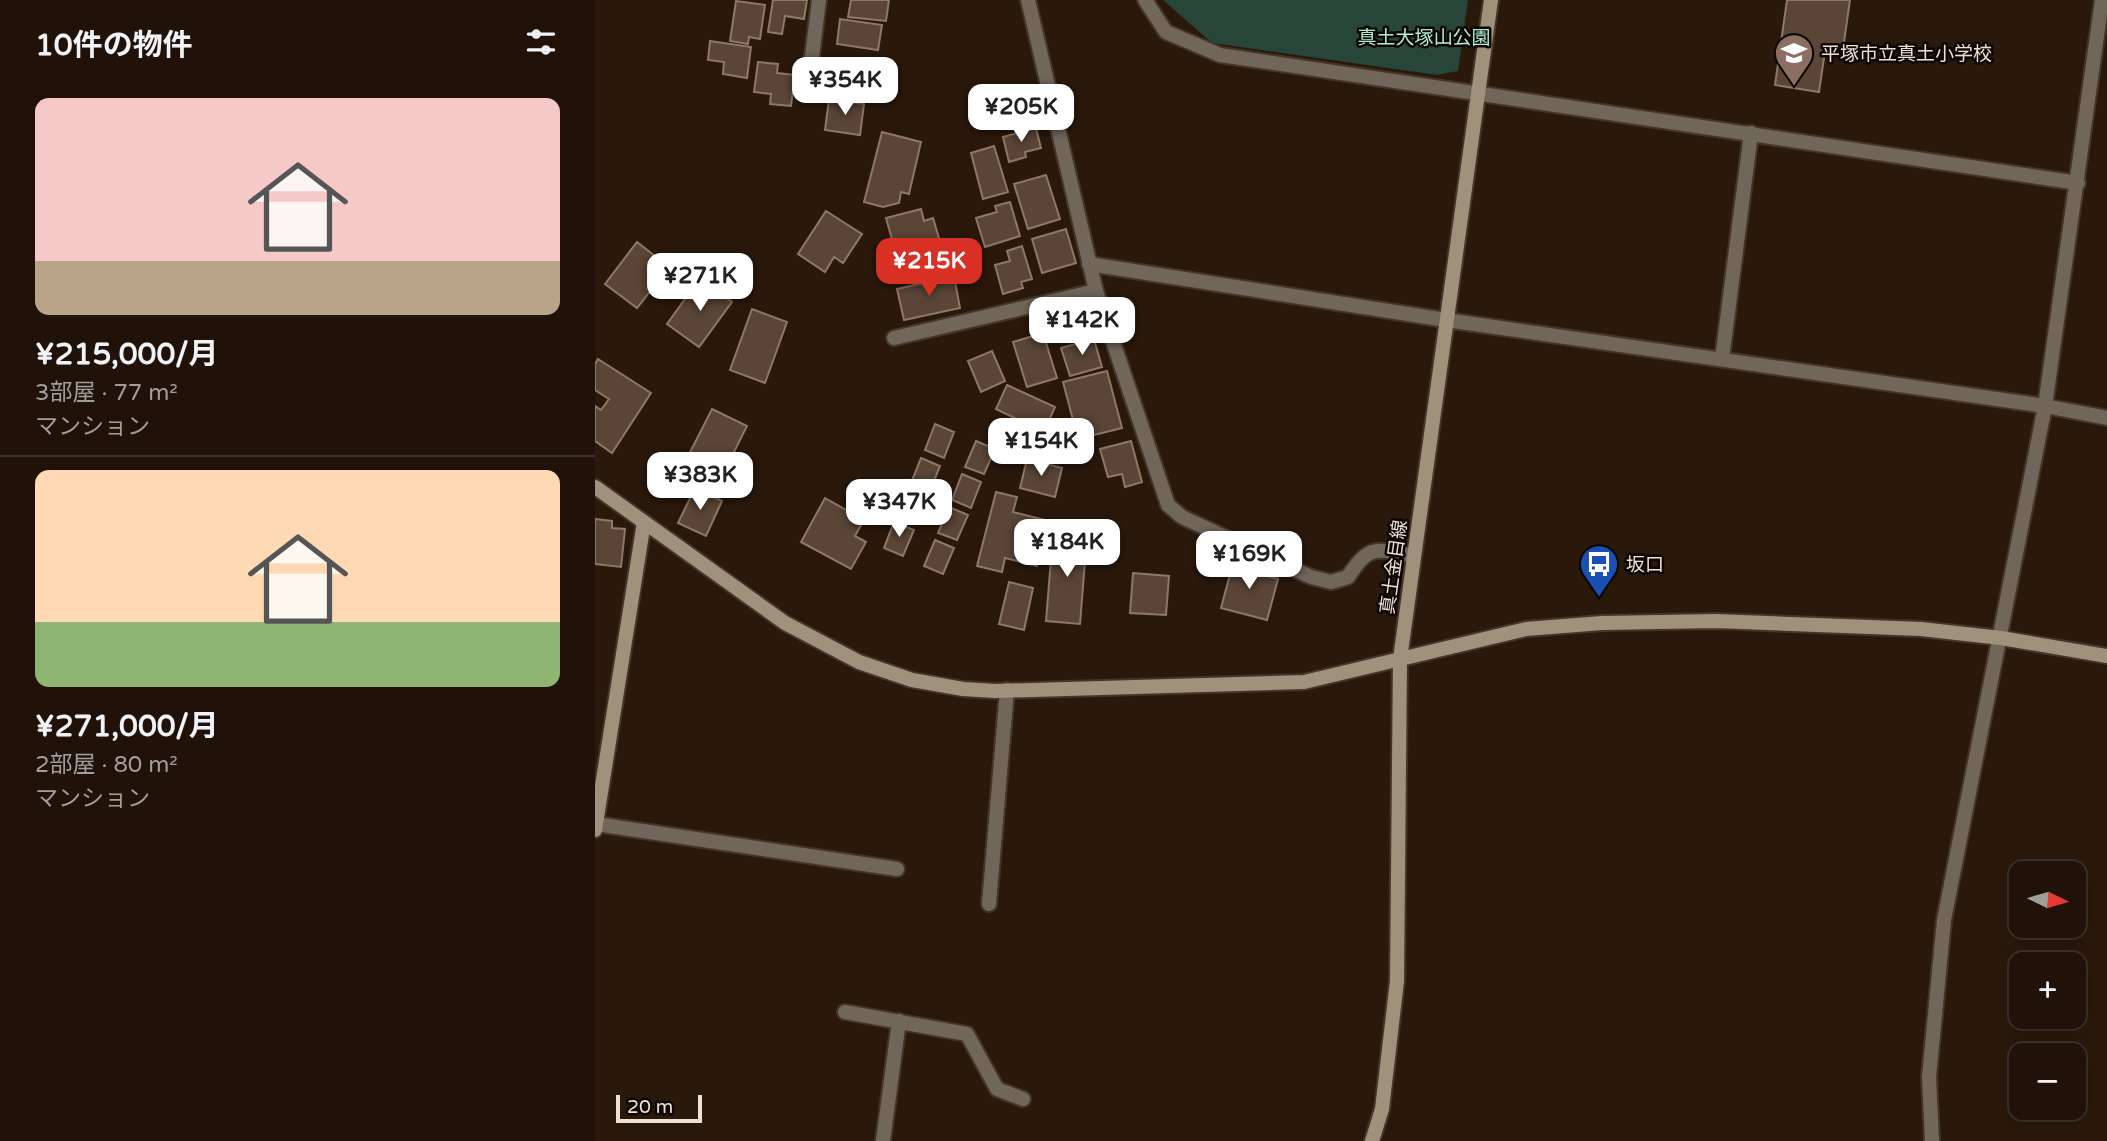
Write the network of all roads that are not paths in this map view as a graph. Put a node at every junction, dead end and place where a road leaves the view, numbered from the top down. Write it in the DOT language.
graph roads {
  1 [pos="819,0"];
  2 [pos="1028,0"];
  3 [pos="1145,0"];
  4 [pos="1491,0"];
  5 [pos="2102,0"];
  6 [pos="809,81"];
  7 [pos="1478,92"];
  8 [pos="1751,133"];
  9 [pos="2078,183"];
  10 [pos="1090,264"];
  11 [pos="1096,291"];
  12 [pos="1446,320"];
  13 [pos="894,338"];
  14 [pos="1722,359"];
  15 [pos="2045,406"];
  16 [pos="2107,418"];
  17 [pos="595,487"];
  18 [pos="644,523"];
  19 [pos="1414,556"];
  20 [pos="2001,639"];
  21 [pos="2107,656"];
  22 [pos="1400,659"];
  23 [pos="1007,690"];
  24 [pos="596,824"];
  25 [pos="595,830"];
  26 [pos="897,869"];
  27 [pos="989,904"];
  28 [pos="845,1012"];
  29 [pos="898,1021"];
  30 [pos="1023,1099"];
  31 [pos="883,1141"];
  32 [pos="1372,1141"];
  33 [pos="1932,1141"];
  1 -- 6 [label="street"];
  2 -- 10 [label="street"];
  3 -- 7 [label="street"];
  4 -- 7 [label="street, 真土金目線"];
  5 -- 9 [label="street"];
  7 -- 8 [label="street"];
  7 -- 12 [label="street, 真土金目線"];
  8 -- 9 [label="street"];
  8 -- 14 [label="street"];
  9 -- 15 [label="street"];
  10 -- 11 [label="street"];
  10 -- 12 [label="street"];
  11 -- 13 [label="street"];
  11 -- 19 [label="street"];
  12 -- 14 [label="street"];
  12 -- 19 [label="street, 真土金目線"];
  14 -- 15 [label="street"];
  15 -- 16 [label="street"];
  15 -- 20 [label="street"];
  17 -- 18 [label="street"];
  18 -- 23 [label="street"];
  18 -- 24 [label="street"];
  19 -- 22 [label="street, 真土金目線"];
  20 -- 21 [label="street"];
  20 -- 22 [label="street"];
  20 -- 33 [label="street"];
  22 -- 23 [label="street"];
  22 -- 32 [label="street, 真土金目線"];
  23 -- 27 [label="street"];
  24 -- 25 [label="street"];
  24 -- 26 [label="street"];
  28 -- 29 [label="street"];
  29 -- 30 [label="street"];
  29 -- 31 [label="street"];
}
